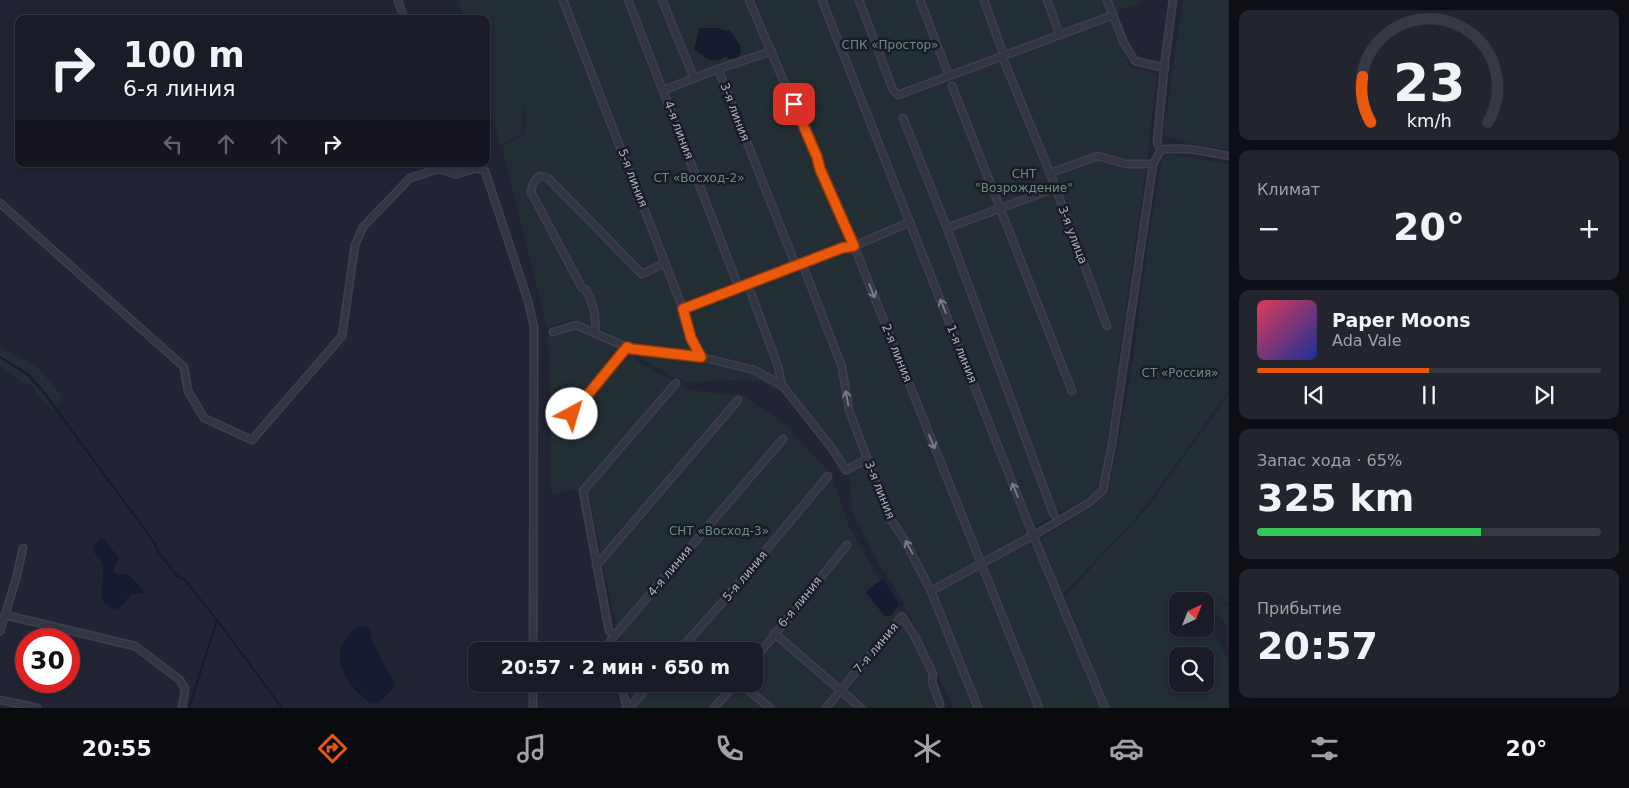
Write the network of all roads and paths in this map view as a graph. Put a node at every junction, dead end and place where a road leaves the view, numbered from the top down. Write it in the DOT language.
graph roads {
  1 [pos="398,0"];
  2 [pos="563,0"];
  3 [pos="628,0"];
  4 [pos="662,0"];
  5 [pos="749,0"];
  6 [pos="822,0"];
  7 [pos="859,0"];
  8 [pos="920,0"];
  9 [pos="984,0"];
  10 [pos="1046,0"];
  11 [pos="1107,0"];
  12 [pos="1174,0"];
  13 [pos="403,15"];
  14 [pos="1113,15"];
  15 [pos="1060,35"];
  16 [pos="772,50"];
  17 [pos="1004,58"];
  18 [pos="1165,68"];
  19 [pos="718,69"];
  20 [pos="949,76"];
  21 [pos="694,78"];
  22 [pos="952,86"];
  23 [pos="664,90"];
  24 [pos="903,118"];
  25 [pos="1161,150"];
  26 [pos="1229,156"];
  27 [pos="1153,164"];
  28 [pos="453,167"];
  29 [pos="1050,173"];
  30 [pos="456,174"];
  31 [pos="1055,188"];
  32 [pos="0,203"];
  33 [pos="1000,208"];
  34 [pos="910,222"];
  35 [pos="947,228"];
  36 [pos="854,246"];
  37 [pos="665,263"];
  38 [pos="799,265"];
  39 [pos="748,285"];
  40 [pos="739,288"];
  41 [pos="683,309"];
  42 [pos="1107,326"];
  43 [pos="553,332"];
  44 [pos="595,332"];
  45 [pos="629,348"];
  46 [pos="701,357"];
  47 [pos="676,383"];
  48 [pos="782,386"];
  49 [pos="1072,391"];
  50 [pos="738,400"];
  51 [pos="572,414"];
  52 [pos="783,439"];
  53 [pos="867,459"];
  54 [pos="828,476"];
  55 [pos="1054,515"];
  56 [pos="1033,535"];
  57 [pos="847,545"];
  58 [pos="23,548"];
  59 [pos="981,564"];
  60 [pos="596,566"];
  61 [pos="931,591"];
  62 [pos="5,615"];
  63 [pos="0,631"];
  64 [pos="774,633"];
  65 [pos="615,635"];
  66 [pos="533,642"];
  67 [pos="610,642"];
  68 [pos="686,642"];
  69 [pos="763,648"];
  70 [pos="841,690"];
  71 [pos="533,692"];
  72 [pos="623,692"];
  73 [pos="643,692"];
  74 [pos="728,692"];
  75 [pos="751,692"];
  76 [pos="0,700"];
  77 [pos="940,704"];
  78 [pos="37,708"];
  79 [pos="182,708"];
  80 [pos="533,708"];
  81 [pos="628,708"];
  82 [pos="714,708"];
  83 [pos="770,708"];
  84 [pos="826,708"];
  85 [pos="861,708"];
  86 [pos="978,708"];
  87 [pos="1039,708"];
  88 [pos="1105,708"];
  1 -- 13 [label="street"];
  2 -- 37 [label="street, 5-я линия"];
  3 -- 23 [label="street, 4-я линия"];
  4 -- 21 [label="street"];
  5 -- 16 [label="street, 2-я линия"];
  6 -- 34 [label="street, 1-я линия"];
  7 -- 20 [label="street"];
  8 -- 20 [label="street"];
  9 -- 17 [label="street, 3-я улица"];
  10 -- 15 [label="street"];
  11 -- 14 [label="street"];
  12 -- 18 [label="street"];
  14 -- 15 [label="street"];
  14 -- 18 [label="street"];
  15 -- 17 [label="street"];
  16 -- 19 [label="street"];
  16 -- 36 [label="street, 2-я линия"];
  17 -- 20 [label="street"];
  17 -- 29 [label="street, 3-я улица"];
  18 -- 25 [label="street"];
  19 -- 21 [label="street"];
  19 -- 38 [label="street, 3-я линия"];
  21 -- 23 [label="street"];
  22 -- 33 [label="street"];
  23 -- 40 [label="street, 4-я линия"];
  24 -- 35 [label="street"];
  25 -- 26 [label="street"];
  25 -- 27 [label="street"];
  27 -- 29 [label="street"];
  27 -- 56 [label="street"];
  28 -- 30 [label="street"];
  29 -- 31 [label="street, 3-я улица"];
  30 -- 32 [label="street"];
  30 -- 66 [label="street"];
  31 -- 33 [label="street"];
  31 -- 42 [label="street, 3-я улица"];
  33 -- 35 [label="street"];
  33 -- 49 [label="street"];
  34 -- 36 [label="street"];
  56 -- 34 [label="street, 1-я линия, one-way"];
  35 -- 55 [label="street"];
  36 -- 38 [label="street"];
  36 -- 59 [label="street, 2-я линия, one-way"];
  37 -- 41 [label="street, 5-я линия"];
  37 -- 44 [label="street"];
  38 -- 39 [label="street"];
  53 -- 38 [label="street, 3-я линия, one-way"];
  39 -- 40 [label="street"];
  39 -- 48 [label="street"];
  40 -- 41 [label="street"];
  41 -- 46 [label="street, 5-я линия"];
  43 -- 44 [label="street"];
  44 -- 45 [label="street"];
  45 -- 46 [label="street"];
  45 -- 51 [label="street"];
  46 -- 48 [label="street"];
  47 -- 60 [label="street"];
  48 -- 53 [label="street"];
  50 -- 60 [label="street"];
  52 -- 65 [label="street, 4-я линия"];
  61 -- 53 [label="street, 3-я линия, one-way"];
  54 -- 68 [label="street, 5-я линия"];
  56 -- 59 [label="street"];
  56 -- 88 [label="street, 1-я линия"];
  57 -- 64 [label="street, 6-я линия"];
  58 -- 62 [label="street"];
  59 -- 61 [label="street"];
  59 -- 87 [label="street, 2-я линия"];
  60 -- 65 [label="street"];
  61 -- 86 [label="street, 3-я линия"];
  62 -- 63 [label="street"];
  62 -- 79 [label="street"];
  64 -- 69 [label="street, 6-я линия"];
  64 -- 70 [label="street"];
  65 -- 67 [label="street"];
  70 -- 77 [label="street, 7-я линия"];
  70 -- 84 [label="street, 7-я линия"];
  70 -- 85 [label="street"];
  71 -- 80 [label="street"];
  72 -- 81 [label="street"];
  73 -- 81 [label="street"];
  74 -- 82 [label="street"];
  75 -- 83 [label="street"];
  76 -- 78 [label="street"];
}
